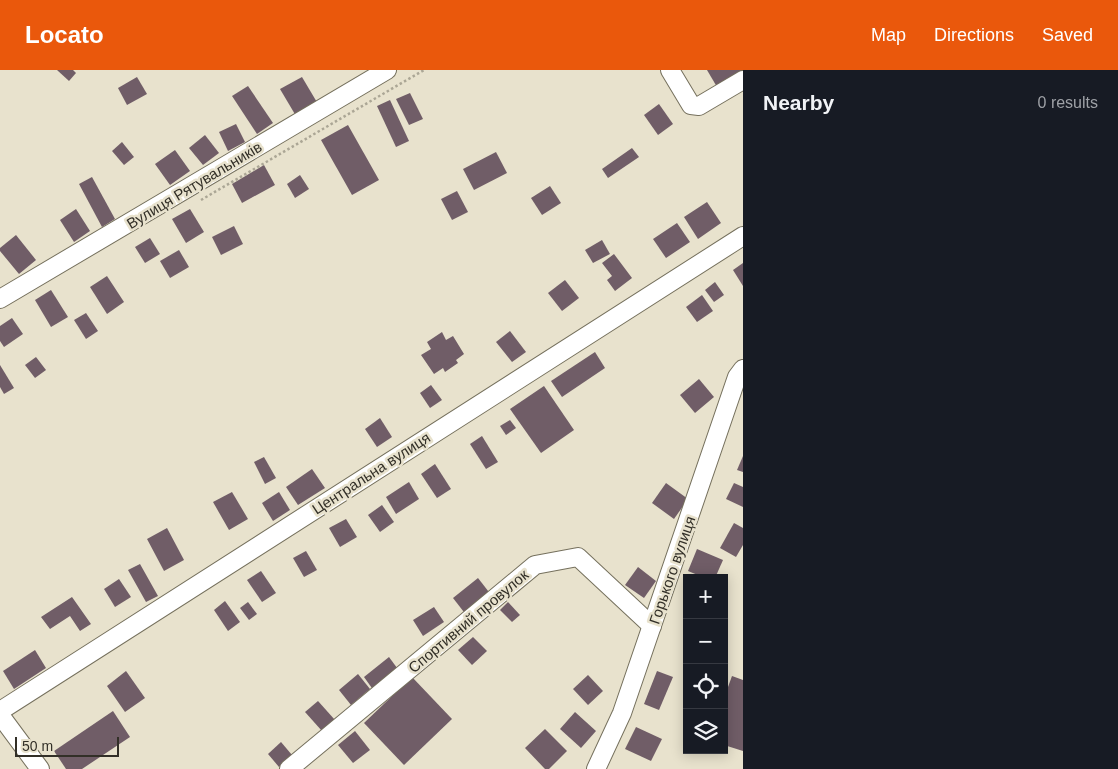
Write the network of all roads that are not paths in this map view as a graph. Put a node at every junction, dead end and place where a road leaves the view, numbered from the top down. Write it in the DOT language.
graph roads {
  1 [pos="388,70"];
  2 [pos="670,70"];
  3 [pos="743,80"];
  4 [pos="743,236"];
  5 [pos="0,299"];
  6 [pos="743,369"];
  7 [pos="652,626"];
  8 [pos="0,711"];
  9 [pos="0,714"];
  10 [pos="40,769"];
  11 [pos="289,769"];
  12 [pos="596,769"];
  1 -- 5 [label="street, Вулиця Рятувальників"];
  2 -- 3 [label="street"];
  4 -- 8 [label="street, Центральна вулиця"];
  6 -- 7 [label="street, Горького вулиця"];
  7 -- 11 [label="street, Спортивний провулок"];
  7 -- 12 [label="street, Горького вулиця"];
  9 -- 10 [label="street"];
}
